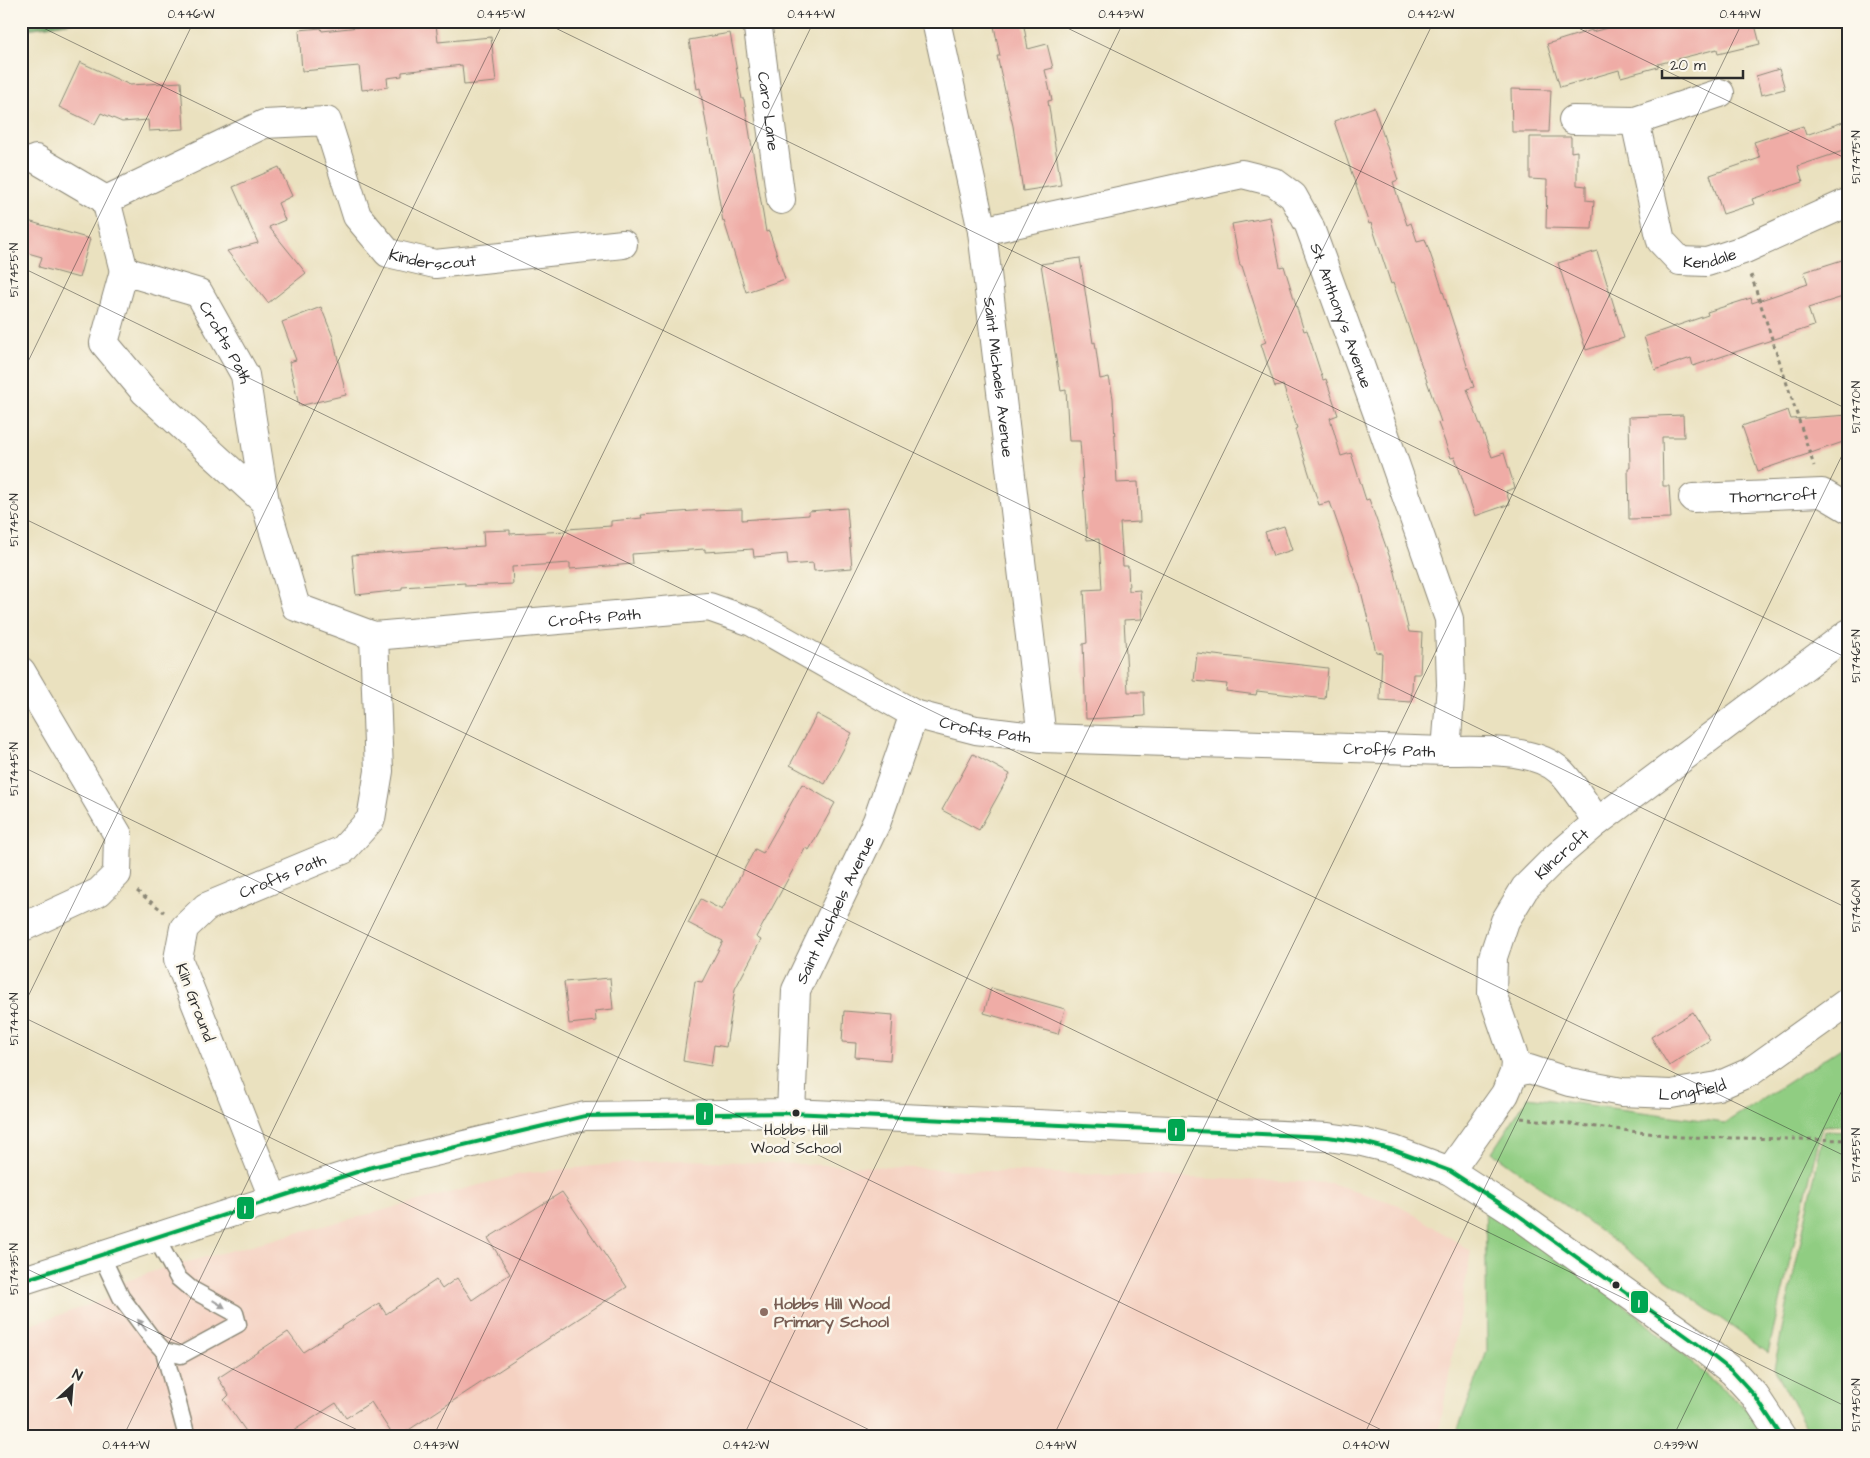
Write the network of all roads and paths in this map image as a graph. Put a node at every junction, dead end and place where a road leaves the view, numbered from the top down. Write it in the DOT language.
graph roads {
  1 [pos="757,21"];
  2 [pos="936,21"];
  3 [pos="1720,93"];
  4 [pos="1573,120"];
  5 [pos="1635,121"];
  6 [pos="36,159"];
  7 [pos="106,200"];
  8 [pos="781,200"];
  9 [pos="1849,202"];
  10 [pos="982,231"];
  11 [pos="623,244"];
  12 [pos="1743,250"];
  13 [pos="124,271"];
  14 [pos="1822,493"];
  15 [pos="1693,498"];
  16 [pos="265,502"];
  17 [pos="1849,509"];
  18 [pos="1849,633"];
  19 [pos="374,636"];
  20 [pos="21,671"];
  21 [pos="914,714"];
  22 [pos="1042,738"];
  23 [pos="1446,751"];
  24 [pos="1597,822"];
  25 [pos="117,874"];
  26 [pos="21,928"];
  27 [pos="184,928"];
  28 [pos="1849,1001"];
  29 [pos="1514,1073"];
  30 [pos="791,1113"];
  31 [pos="1488,1114"];
  32 [pos="1849,1140"];
  33 [pos="1450,1171"];
  34 [pos="274,1200"];
  35 [pos="156,1238"];
  36 [pos="101,1255"];
  37 [pos="21,1281"];
  38 [pos="164,1351"];
  39 [pos="187,1437"];
  40 [pos="1782,1437"];
  1 -- 8 [label="street, Caro Lane"];
  2 -- 10 [label="street, Saint Michaels Avenue"];
  3 -- 5 [label="street"];
  4 -- 5 [label="street"];
  5 -- 12 [label="street, Kendale"];
  6 -- 7 [label="street"];
  7 -- 11 [label="street, Kinderscout"];
  7 -- 13 [label="street"];
  9 -- 12 [label="street, Kendale"];
  10 -- 22 [label="street, Saint Michaels Avenue"];
  10 -- 23 [label="street, St. Anthony's Avenue"];
  12 -- 14 [label="path"];
  13 -- 16 [label="street"];
  13 -- 16 [label="street, Crofts Path"];
  14 -- 15 [label="street, Thorncroft"];
  14 -- 17 [label="street, Thorncroft"];
  16 -- 19 [label="street, Crofts Path"];
  18 -- 24 [label="street, Kilncroft"];
  19 -- 21 [label="street, Crofts Path"];
  19 -- 27 [label="street, Crofts Path"];
  20 -- 25 [label="street"];
  21 -- 22 [label="street, Crofts Path"];
  21 -- 30 [label="street, Saint Michaels Avenue"];
  22 -- 23 [label="street, Crofts Path"];
  23 -- 24 [label="street, Crofts Path"];
  24 -- 29 [label="street, Kilncroft"];
  25 -- 26 [label="street"];
  25 -- 27 [label="path"];
  27 -- 34 [label="street, Kiln Ground"];
  28 -- 29 [label="street, Longfield"];
  29 -- 31 [label="street"];
  30 -- 33 [label="street"];
  30 -- 34 [label="street"];
  31 -- 32 [label="path"];
  31 -- 33 [label="street"];
  33 -- 40 [label="street"];
  34 -- 35 [label="street"];
  35 -- 36 [label="street"];
  35 -- 38 [label="lane, one-way"];
  36 -- 37 [label="street"];
  38 -- 36 [label="lane, one-way"];
  38 -- 39 [label="lane"];
}
